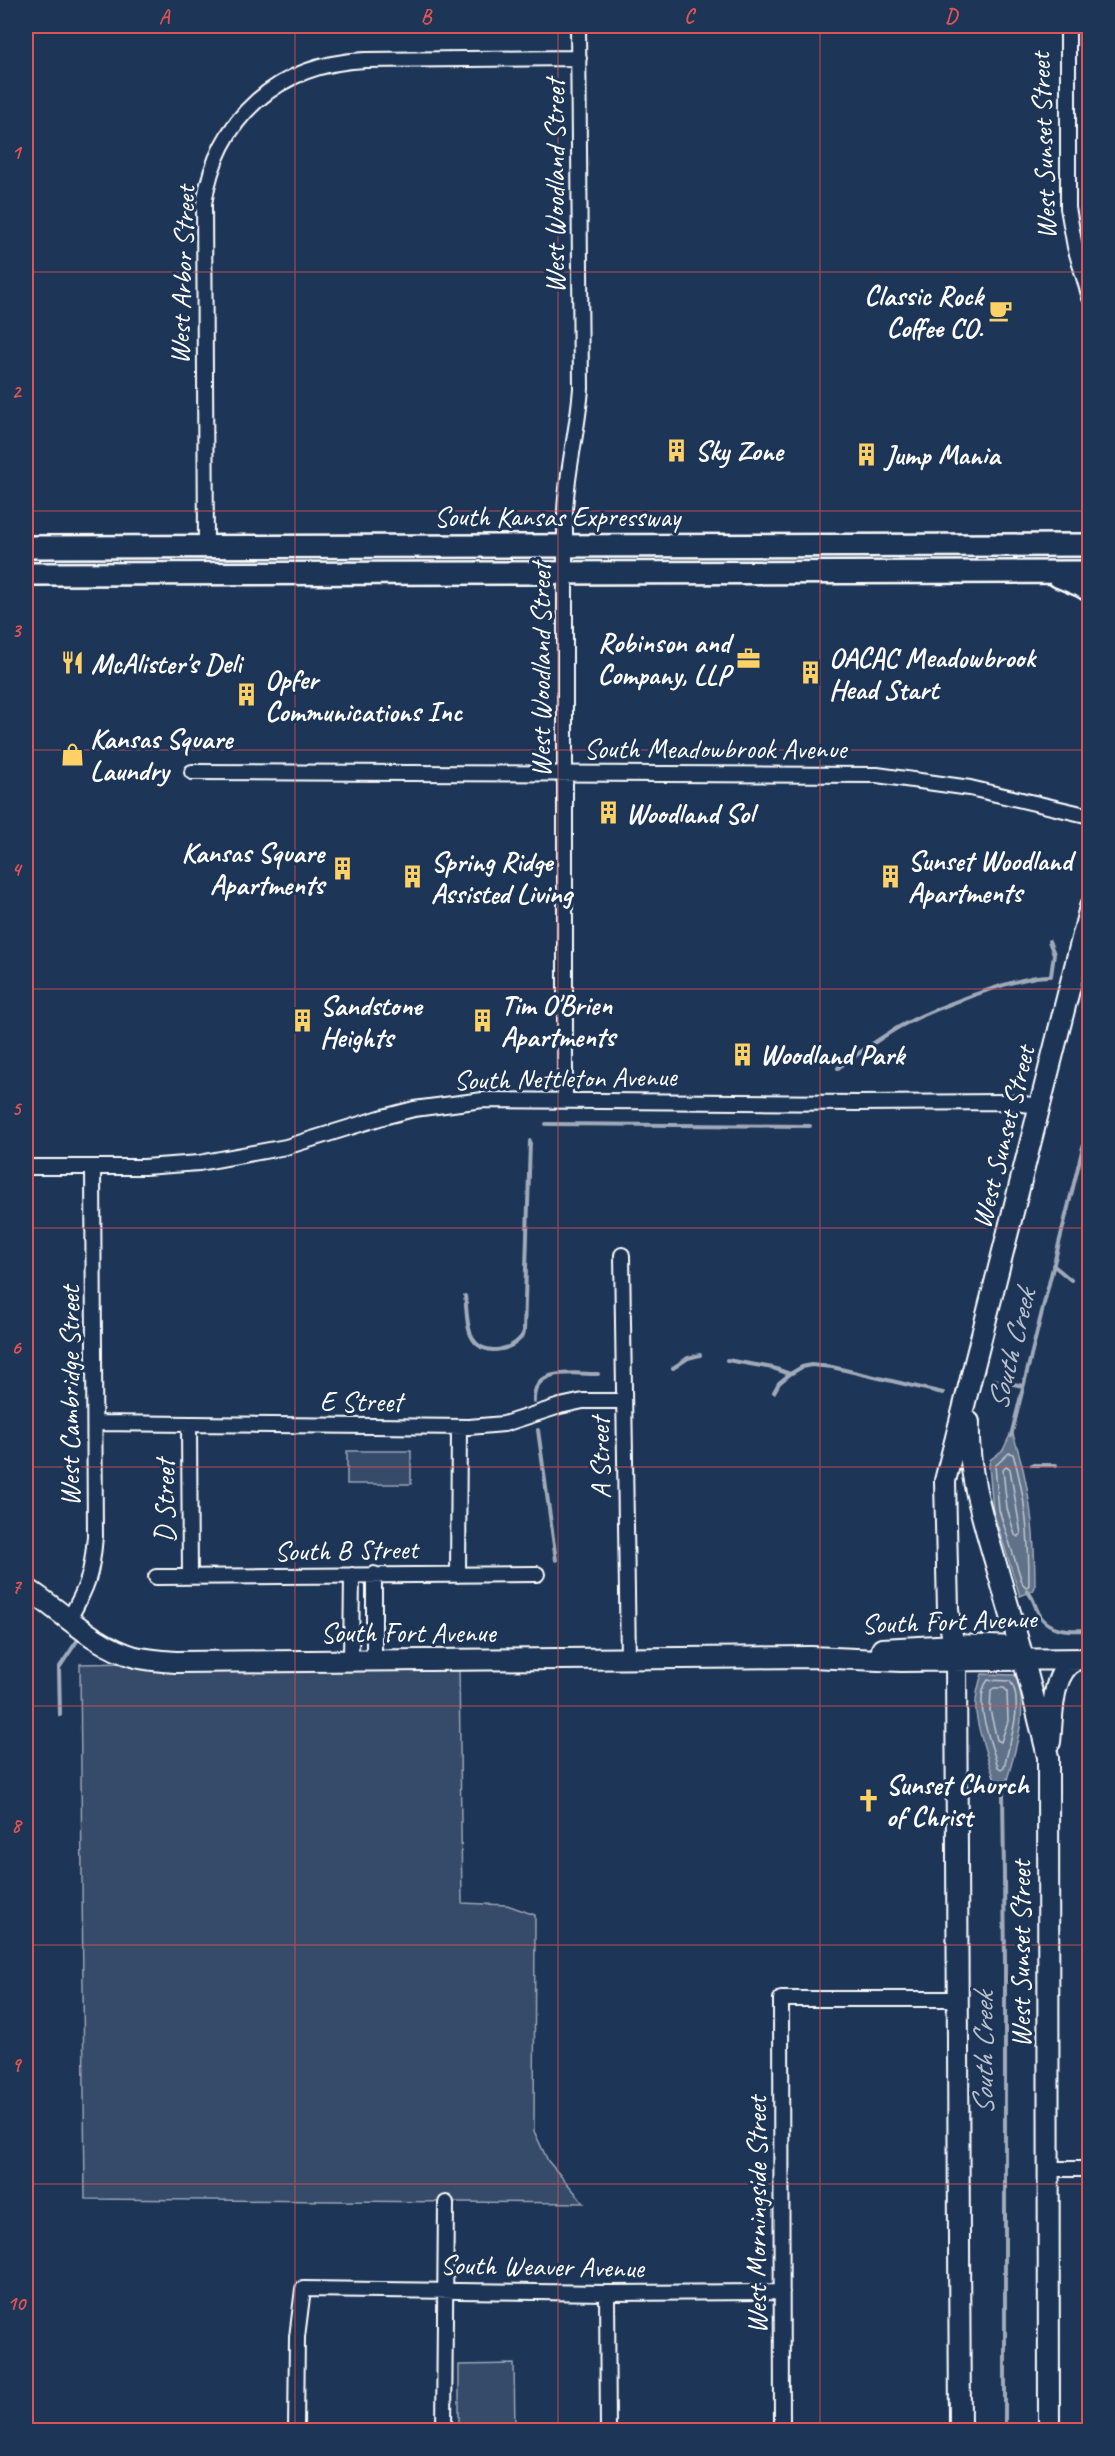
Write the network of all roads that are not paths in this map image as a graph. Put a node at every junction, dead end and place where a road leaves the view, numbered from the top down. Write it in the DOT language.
graph roads {
  1 [pos="578,26"];
  2 [pos="1068,26"];
  3 [pos="579,58"];
  4 [pos="1089,298"];
  5 [pos="26,541"];
  6 [pos="565,544"];
  7 [pos="206,545"];
  8 [pos="1089,545"];
  9 [pos="26,547"];
  10 [pos="52,547"];
  11 [pos="565,571"];
  12 [pos="1046,572"];
  13 [pos="1089,572"];
  14 [pos="26,574"];
  15 [pos="1089,591"];
  16 [pos="192,772"];
  17 [pos="565,773"];
  18 [pos="1089,816"];
  19 [pos="1089,907"];
  20 [pos="565,1100"];
  21 [pos="1040,1106"];
  22 [pos="26,1167"];
  23 [pos="93,1167"];
  24 [pos="622,1256"];
  25 [pos="971,1381"];
  26 [pos="624,1401"];
  27 [pos="94,1423"];
  28 [pos="189,1425"];
  29 [pos="459,1427"];
  30 [pos="374,1574"];
  31 [pos="537,1574"];
  32 [pos="352,1575"];
  33 [pos="459,1575"];
  34 [pos="156,1577"];
  35 [pos="190,1577"];
  36 [pos="26,1588"];
  37 [pos="69,1619"];
  38 [pos="956,1652"];
  39 [pos="1022,1653"];
  40 [pos="1085,1656"];
  41 [pos="628,1659"];
  42 [pos="351,1661"];
  43 [pos="374,1661"];
  44 [pos="1048,1757"];
  45 [pos="959,1999"];
  46 [pos="1049,2169"];
  47 [pos="1089,2169"];
  48 [pos="446,2203"];
  49 [pos="445,2290"];
  50 [pos="782,2292"];
  51 [pos="607,2293"];
  52 [pos="296,2430"];
  53 [pos="444,2430"];
  54 [pos="608,2430"];
  55 [pos="782,2430"];
  56 [pos="960,2430"];
  57 [pos="1049,2430"];
  1 -- 3 [label="street, West Woodland Street"];
  2 -- 4 [label="street, West Sunset Street"];
  3 -- 6 [label="street, West Woodland Street"];
  3 -- 7 [label="street, West Arbor Street"];
  5 -- 10 [label="main road"];
  6 -- 7 [label="main road, South Kansas Expressway"];
  6 -- 8 [label="main road, South Kansas Expressway"];
  6 -- 11 [label="street, West Woodland Street"];
  7 -- 10 [label="main road, South Kansas Expressway"];
  9 -- 10 [label="main road, South Kansas Expressway"];
  11 -- 12 [label="main road, South Kansas Expressway"];
  11 -- 14 [label="main road, South Kansas Expressway"];
  11 -- 17 [label="street, West Woodland Street"];
  12 -- 13 [label="main road, South Kansas Expressway"];
  12 -- 15 [label="main road"];
  16 -- 17 [label="street, South Meadowbrook Avenue"];
  17 -- 18 [label="street, South Meadowbrook Avenue"];
  17 -- 20 [label="street, West Woodland Street"];
  19 -- 21 [label="main road, West Sunset Street"];
  20 -- 21 [label="street, South Nettleton Avenue"];
  20 -- 23 [label="street, South Nettleton Avenue"];
  21 -- 25 [label="main road, West Sunset Street"];
  22 -- 23 [label="street, South Nettleton Avenue"];
  23 -- 27 [label="street, West Cambridge Street"];
  24 -- 26 [label="street, A Street"];
  25 -- 38 [label="main road, West Sunset Street"];
  25 -- 39 [label="main road, West Sunset Street"];
  26 -- 29 [label="street, E Street"];
  26 -- 41 [label="street, A Street"];
  27 -- 28 [label="street, E Street"];
  27 -- 37 [label="street, West Cambridge Street"];
  28 -- 29 [label="street, E Street"];
  28 -- 35 [label="street, D Street"];
  29 -- 33 [label="street"];
  30 -- 32 [label="street, South B Street"];
  30 -- 33 [label="street, South B Street"];
  30 -- 43 [label="street"];
  31 -- 33 [label="street, South B Street"];
  32 -- 35 [label="street, South B Street"];
  32 -- 42 [label="street"];
  34 -- 35 [label="street, South B Street"];
  36 -- 37 [label="main road, South Fort Avenue"];
  37 -- 42 [label="main road, South Fort Avenue"];
  38 -- 39 [label="main road, South Fort Avenue"];
  38 -- 41 [label="main road, South Fort Avenue"];
  38 -- 45 [label="main road, West Sunset Street"];
  39 -- 40 [label="main road, South Fort Avenue"];
  39 -- 44 [label="main road, West Sunset Street"];
  40 -- 44 [label="main road"];
  41 -- 43 [label="main road, South Fort Avenue"];
  42 -- 43 [label="main road, South Fort Avenue"];
  44 -- 46 [label="main road, West Sunset Street"];
  45 -- 50 [label="street, West Morningside Street"];
  45 -- 56 [label="main road, West Sunset Street"];
  46 -- 47 [label="street"];
  46 -- 57 [label="main road, West Sunset Street"];
  48 -- 49 [label="street"];
  49 -- 51 [label="street, South Weaver Avenue"];
  49 -- 52 [label="street, South Weaver Avenue"];
  49 -- 53 [label="street"];
  50 -- 51 [label="street, South Weaver Avenue"];
  50 -- 55 [label="street, West Morningside Street"];
  51 -- 54 [label="street"];
}
